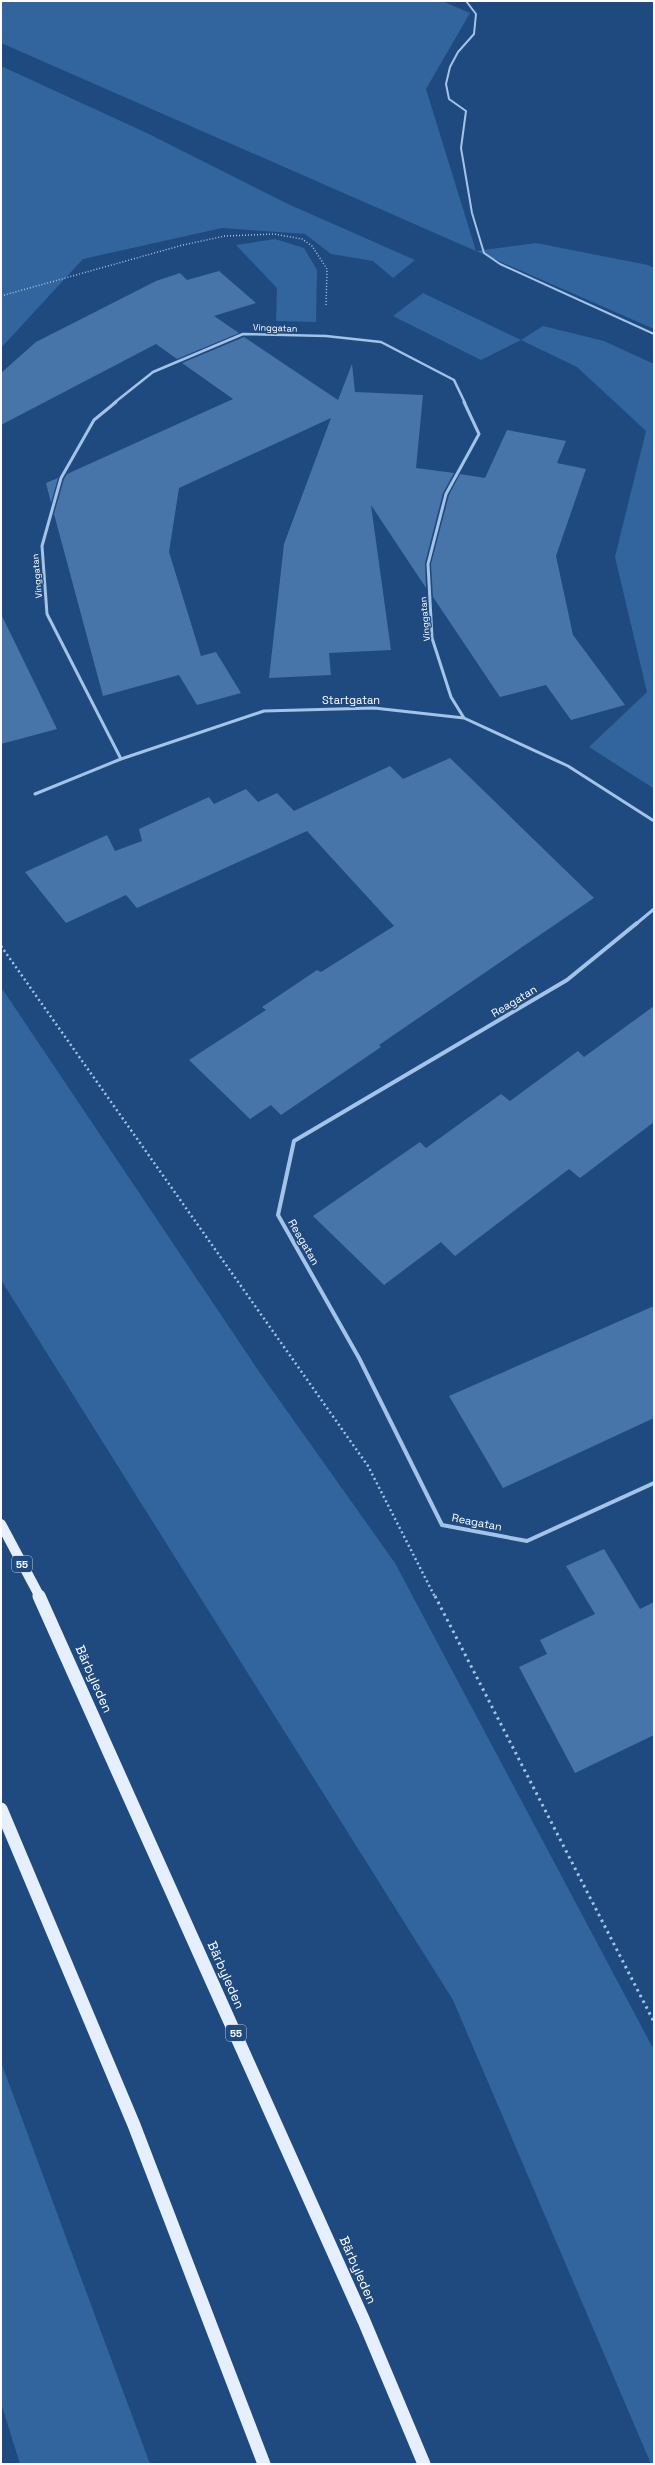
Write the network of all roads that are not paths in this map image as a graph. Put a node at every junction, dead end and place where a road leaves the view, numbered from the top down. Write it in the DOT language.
graph roads {
  1 [pos="466,1"];
  2 [pos="654,334"];
  3 [pos="464,718"];
  4 [pos="121,759"];
  5 [pos="35,794"];
  6 [pos="654,821"];
  7 [pos="654,909"];
  8 [pos="654,1483"];
  9 [pos="1,1524"];
  10 [pos="1,1809"];
  11 [pos="264,2464"];
  12 [pos="424,2464"];
  1 -- 2 [label="lane"];
  3 -- 4 [label="street, Startgatan"];
  3 -- 4 [label="street, Vinggatan"];
  3 -- 6 [label="street, Startgatan"];
  4 -- 5 [label="street, Startgatan"];
  7 -- 8 [label="street, Reagatan"];
  9 -- 12 [label="main road, Bärbyleden / 55"];
  10 -- 11 [label="main road"];
}
